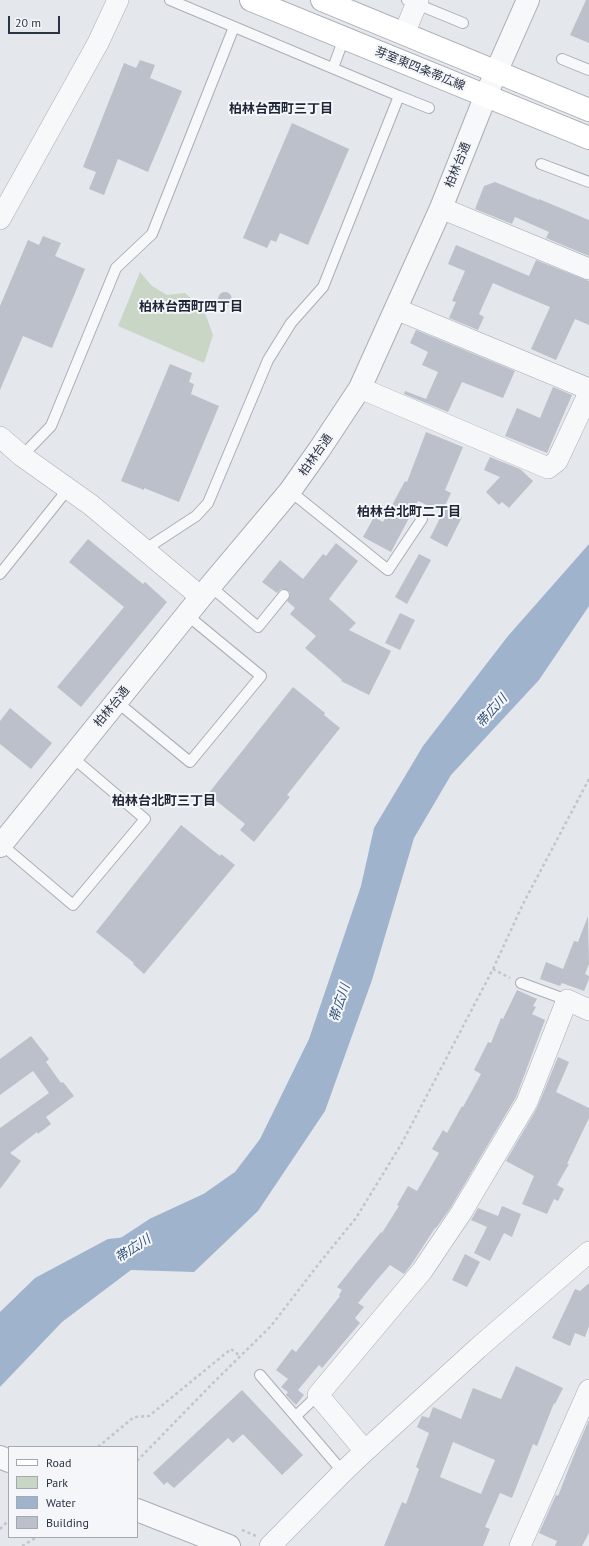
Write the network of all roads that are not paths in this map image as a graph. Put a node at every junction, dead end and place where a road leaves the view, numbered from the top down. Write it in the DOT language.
graph roads {
  1 [pos="118,0"];
  2 [pos="170,0"];
  3 [pos="251,0"];
  4 [pos="322,0"];
  5 [pos="528,0"];
  6 [pos="414,1"];
  7 [pos="463,23"];
  8 [pos="234,27"];
  9 [pos="404,34"];
  10 [pos="344,38"];
  11 [pos="562,59"];
  12 [pos="333,68"];
  13 [pos="589,70"];
  14 [pos="496,72"];
  15 [pos="399,96"];
  16 [pos="486,96"];
  17 [pos="429,108"];
  18 [pos="589,110"];
  19 [pos="589,138"];
  20 [pos="541,164"];
  21 [pos="589,182"];
  22 [pos="441,208"];
  23 [pos="0,219"];
  24 [pos="589,269"];
  25 [pos="396,309"];
  26 [pos="360,388"];
  27 [pos="589,389"];
  28 [pos="589,392"];
  29 [pos="0,437"];
  30 [pos="22,456"];
  31 [pos="68,489"];
  32 [pos="290,491"];
  33 [pos="422,519"];
  34 [pos="144,550"];
  35 [pos="0,574"];
  36 [pos="205,592"];
  37 [pos="284,596"];
  38 [pos="187,615"];
  39 [pos="117,702"];
  40 [pos="72,757"];
  41 [pos="1,845"];
  42 [pos="521,983"];
  43 [pos="566,1000"];
  44 [pos="589,1010"];
  45 [pos="589,1252"];
  46 [pos="260,1375"];
  47 [pos="589,1390"];
  48 [pos="318,1395"];
  49 [pos="296,1416"];
  50 [pos="366,1451"];
  51 [pos="343,1472"];
  52 [pos="138,1510"];
  53 [pos="229,1546"];
  54 [pos="270,1546"];
  55 [pos="520,1546"];
  1 -- 23 [label="street"];
  2 -- 8 [label="lane"];
  3 -- 10 [label="main road, 芽室東四条帯広線"];
  4 -- 9 [label="main road"];
  5 -- 14 [label="street, 柏林台通"];
  6 -- 7 [label="lane"];
  6 -- 9 [label="street"];
  8 -- 12 [label="lane"];
  8 -- 30 [label="lane"];
  9 -- 14 [label="main road"];
  10 -- 12 [label="lane"];
  10 -- 16 [label="main road, 芽室東四条帯広線"];
  11 -- 13 [label="lane"];
  12 -- 15 [label="lane"];
  14 -- 16 [label="street, 柏林台通"];
  14 -- 18 [label="main road"];
  15 -- 17 [label="lane"];
  15 -- 34 [label="lane"];
  16 -- 19 [label="main road, 芽室東四条帯広線"];
  16 -- 22 [label="street, 柏林台通"];
  20 -- 21 [label="lane"];
  22 -- 24 [label="street"];
  22 -- 25 [label="street, 柏林台通"];
  25 -- 26 [label="street, 柏林台通"];
  25 -- 27 [label="street"];
  26 -- 28 [label="street"];
  26 -- 32 [label="street, 柏林台通"];
  29 -- 30 [label="street"];
  30 -- 31 [label="street"];
  31 -- 34 [label="street"];
  31 -- 35 [label="lane"];
  32 -- 33 [label="lane"];
  32 -- 36 [label="street, 柏林台通"];
  34 -- 36 [label="street"];
  36 -- 37 [label="lane"];
  36 -- 38 [label="street, 柏林台通"];
  38 -- 39 [label="street, 柏林台通"];
  38 -- 39 [label="lane"];
  39 -- 40 [label="street, 柏林台通"];
  40 -- 41 [label="street, 柏林台通"];
  40 -- 41 [label="lane"];
  42 -- 43 [label="lane"];
  43 -- 44 [label="street"];
  43 -- 48 [label="street"];
  45 -- 50 [label="street"];
  46 -- 49 [label="lane"];
  47 -- 55 [label="street"];
  48 -- 49 [label="lane"];
  48 -- 50 [label="street"];
  49 -- 51 [label="lane"];
  50 -- 51 [label="street"];
  51 -- 54 [label="street"];
  52 -- 53 [label="street"];
}
